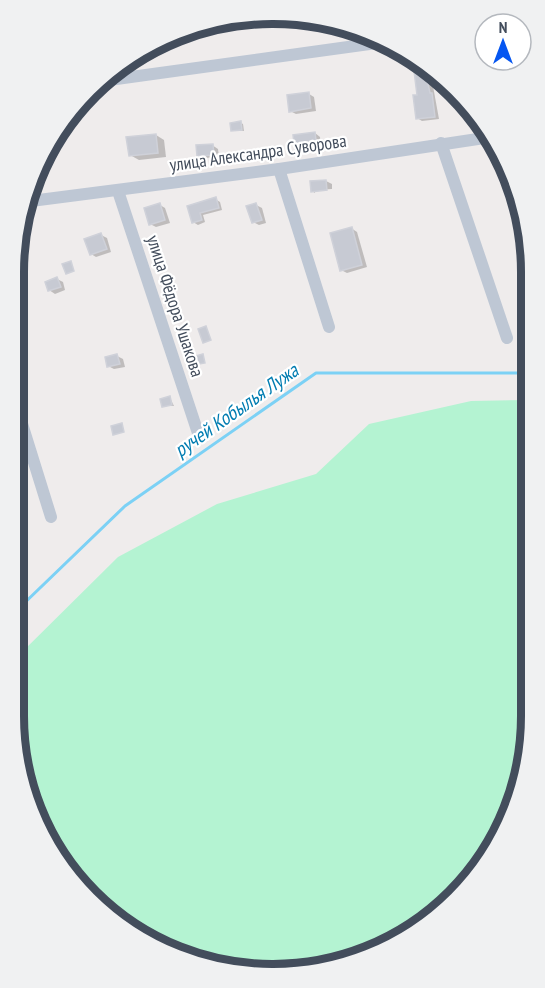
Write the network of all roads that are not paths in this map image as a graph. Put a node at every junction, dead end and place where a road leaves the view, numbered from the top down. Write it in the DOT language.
graph roads {
  1 [pos="370,44"];
  2 [pos="117,79"];
  3 [pos="482,138"];
  4 [pos="441,143"];
  5 [pos="279,169"];
  6 [pos="118,191"];
  7 [pos="34,201"];
  8 [pos="329,327"];
  9 [pos="507,338"];
  10 [pos="24,430"];
  11 [pos="198,433"];
  12 [pos="51,517"];
  1 -- 2 [label="street"];
  3 -- 4 [label="street, улица Александра Суворова"];
  4 -- 5 [label="street, улица Александра Суворова"];
  4 -- 9 [label="street"];
  5 -- 6 [label="street, улица Александра Суворова"];
  5 -- 8 [label="street"];
  6 -- 7 [label="street, улица Александра Суворова"];
  6 -- 11 [label="street, улица Фёдора Ушакова"];
  10 -- 12 [label="street"];
}
